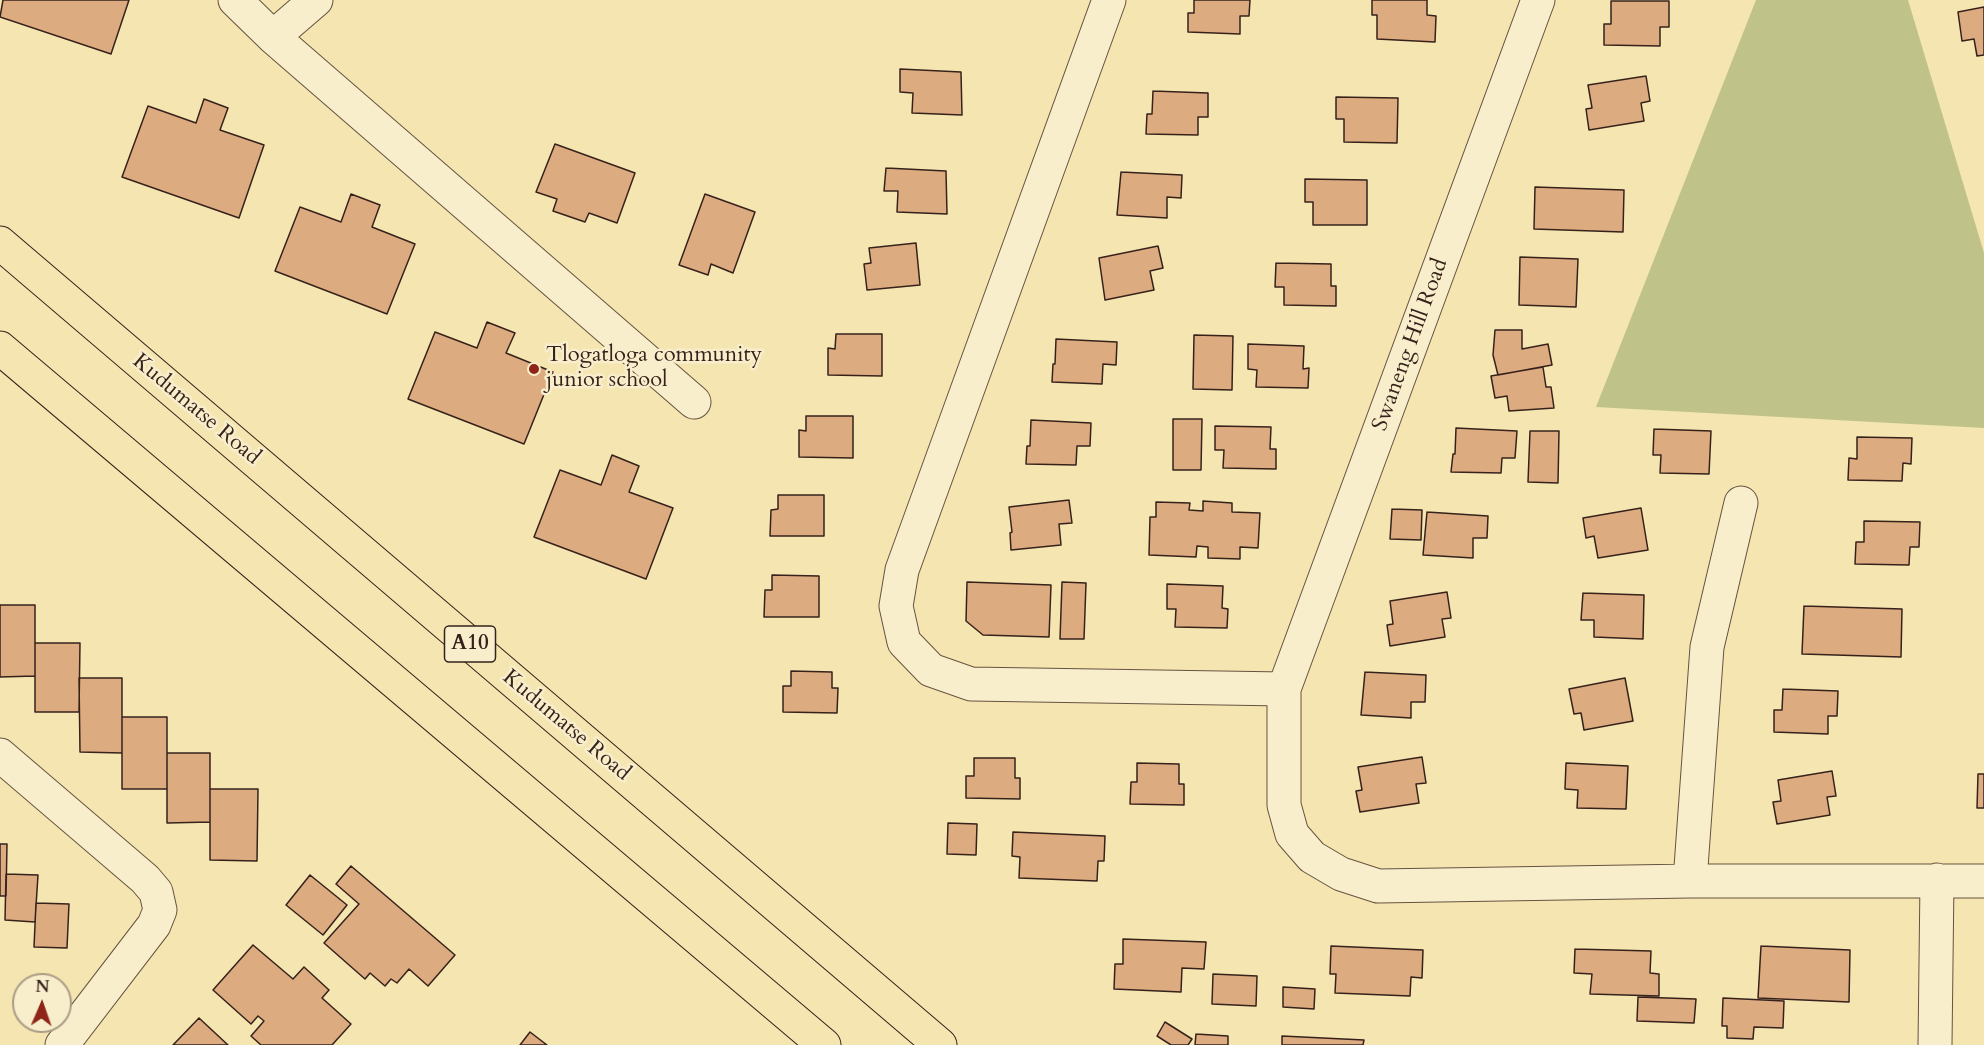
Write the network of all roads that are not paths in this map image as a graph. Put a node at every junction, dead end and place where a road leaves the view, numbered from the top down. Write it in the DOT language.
graph roads {
  1 [pos="235,0"];
  2 [pos="316,0"];
  3 [pos="1102,0"];
  4 [pos="1538,0"];
  5 [pos="273,37"];
  6 [pos="0,243"];
  7 [pos="0,348"];
  8 [pos="0,356"];
  9 [pos="29,372"];
  10 [pos="694,402"];
  11 [pos="1742,503"];
  12 [pos="1284,689"];
  13 [pos="0,755"];
  14 [pos="1937,880"];
  15 [pos="1690,881"];
  16 [pos="1984,881"];
  17 [pos="62,1045"];
  18 [pos="824,1045"];
  19 [pos="940,1045"];
  20 [pos="1935,1045"];
  1 -- 5 [label="street"];
  2 -- 5 [label="street"];
  3 -- 12 [label="street"];
  4 -- 12 [label="street, Swaneng Hill Road"];
  5 -- 10 [label="street"];
  6 -- 19 [label="main road, Kudumatse Road / A10"];
  7 -- 9 [label="main road"];
  8 -- 9 [label="main road"];
  9 -- 18 [label="main road"];
  11 -- 15 [label="street"];
  12 -- 15 [label="street"];
  13 -- 17 [label="street"];
  14 -- 15 [label="street"];
  14 -- 16 [label="street"];
  14 -- 20 [label="street"];
}
